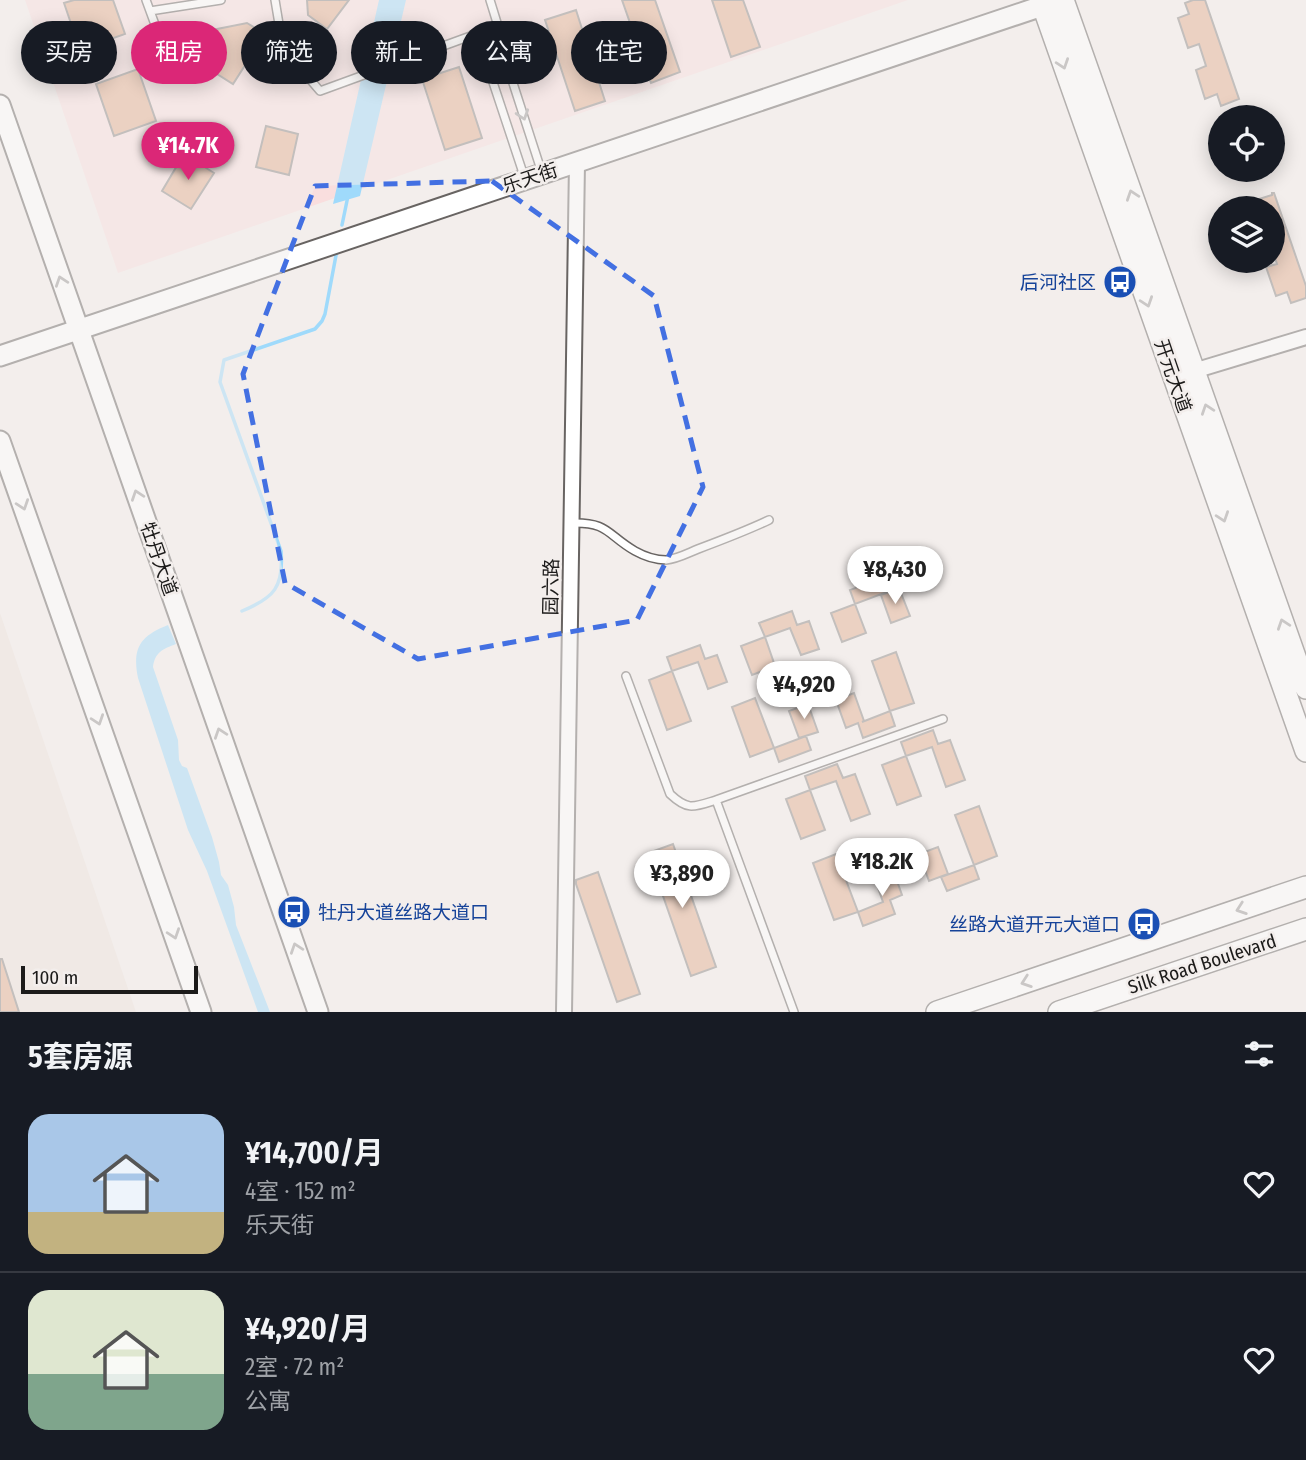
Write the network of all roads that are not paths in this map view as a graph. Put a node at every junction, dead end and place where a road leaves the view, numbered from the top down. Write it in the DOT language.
graph roads {
  1 [pos="146,0"];
  2 [pos="221,0"];
  3 [pos="275,0"];
  4 [pos="489,0"];
  5 [pos="1049,1"];
  6 [pos="150,11"];
  7 [pos="154,21"];
  8 [pos="496,21"];
  9 [pos="461,40"];
  10 [pos="497,84"];
  11 [pos="511,84"];
  12 [pos="0,105"];
  13 [pos="577,163"];
  14 [pos="533,173"];
  15 [pos="77,325"];
  16 [pos="1306,337"];
  17 [pos="0,345"];
  18 [pos="0,356"];
  19 [pos="1184,374"];
  20 [pos="0,441"];
  21 [pos="769,520"];
  22 [pos="571,523"];
  23 [pos="626,676"];
  24 [pos="1306,688"];
  25 [pos="943,719"];
  26 [pos="1306,751"];
  27 [pos="716,800"];
  28 [pos="1306,887"];
  29 [pos="1306,929"];
  30 [pos="201,1012"];
  31 [pos="318,1012"];
  32 [pos="564,1012"];
  33 [pos="793,1012"];
  34 [pos="937,1012"];
  35 [pos="1059,1012"];
  1 -- 6 [label="lane"];
  2 -- 6 [label="lane"];
  3 -- 9 [label="lane"];
  4 -- 8 [label="lane"];
  5 -- 13 [label="street, 乐天街"];
  5 -- 14 [label="street, 乐天街"];
  5 -- 19 [label="main road, 开元大道"];
  6 -- 7 [label="lane"];
  10 -- 14 [label="lane"];
  11 -- 14 [label="lane, one-way"];
  15 -- 12 [label="street, 牡丹大道, one-way"];
  13 -- 14 [label="street, 乐天街"];
  13 -- 22 [label="street, 园六路"];
  14 -- 15 [label="street, 乐天街"];
  15 -- 17 [label="street, 乐天街"];
  15 -- 18 [label="street, 乐天街"];
  31 -- 15 [label="street, 牡丹大道, one-way"];
  16 -- 19 [label="street"];
  24 -- 19 [label="main road, 开元大道, one-way"];
  19 -- 26 [label="main road, 开元大道, one-way"];
  20 -- 30 [label="street, one-way"];
  21 -- 22 [label="lane"];
  22 -- 32 [label="street, 园六路"];
  23 -- 27 [label="lane"];
  25 -- 27 [label="lane"];
  27 -- 33 [label="lane"];
  28 -- 34 [label="main road, Silk Road Boulevard, one-way"];
  29 -- 35 [label="main road, Silk Road Boulevard"];
}
